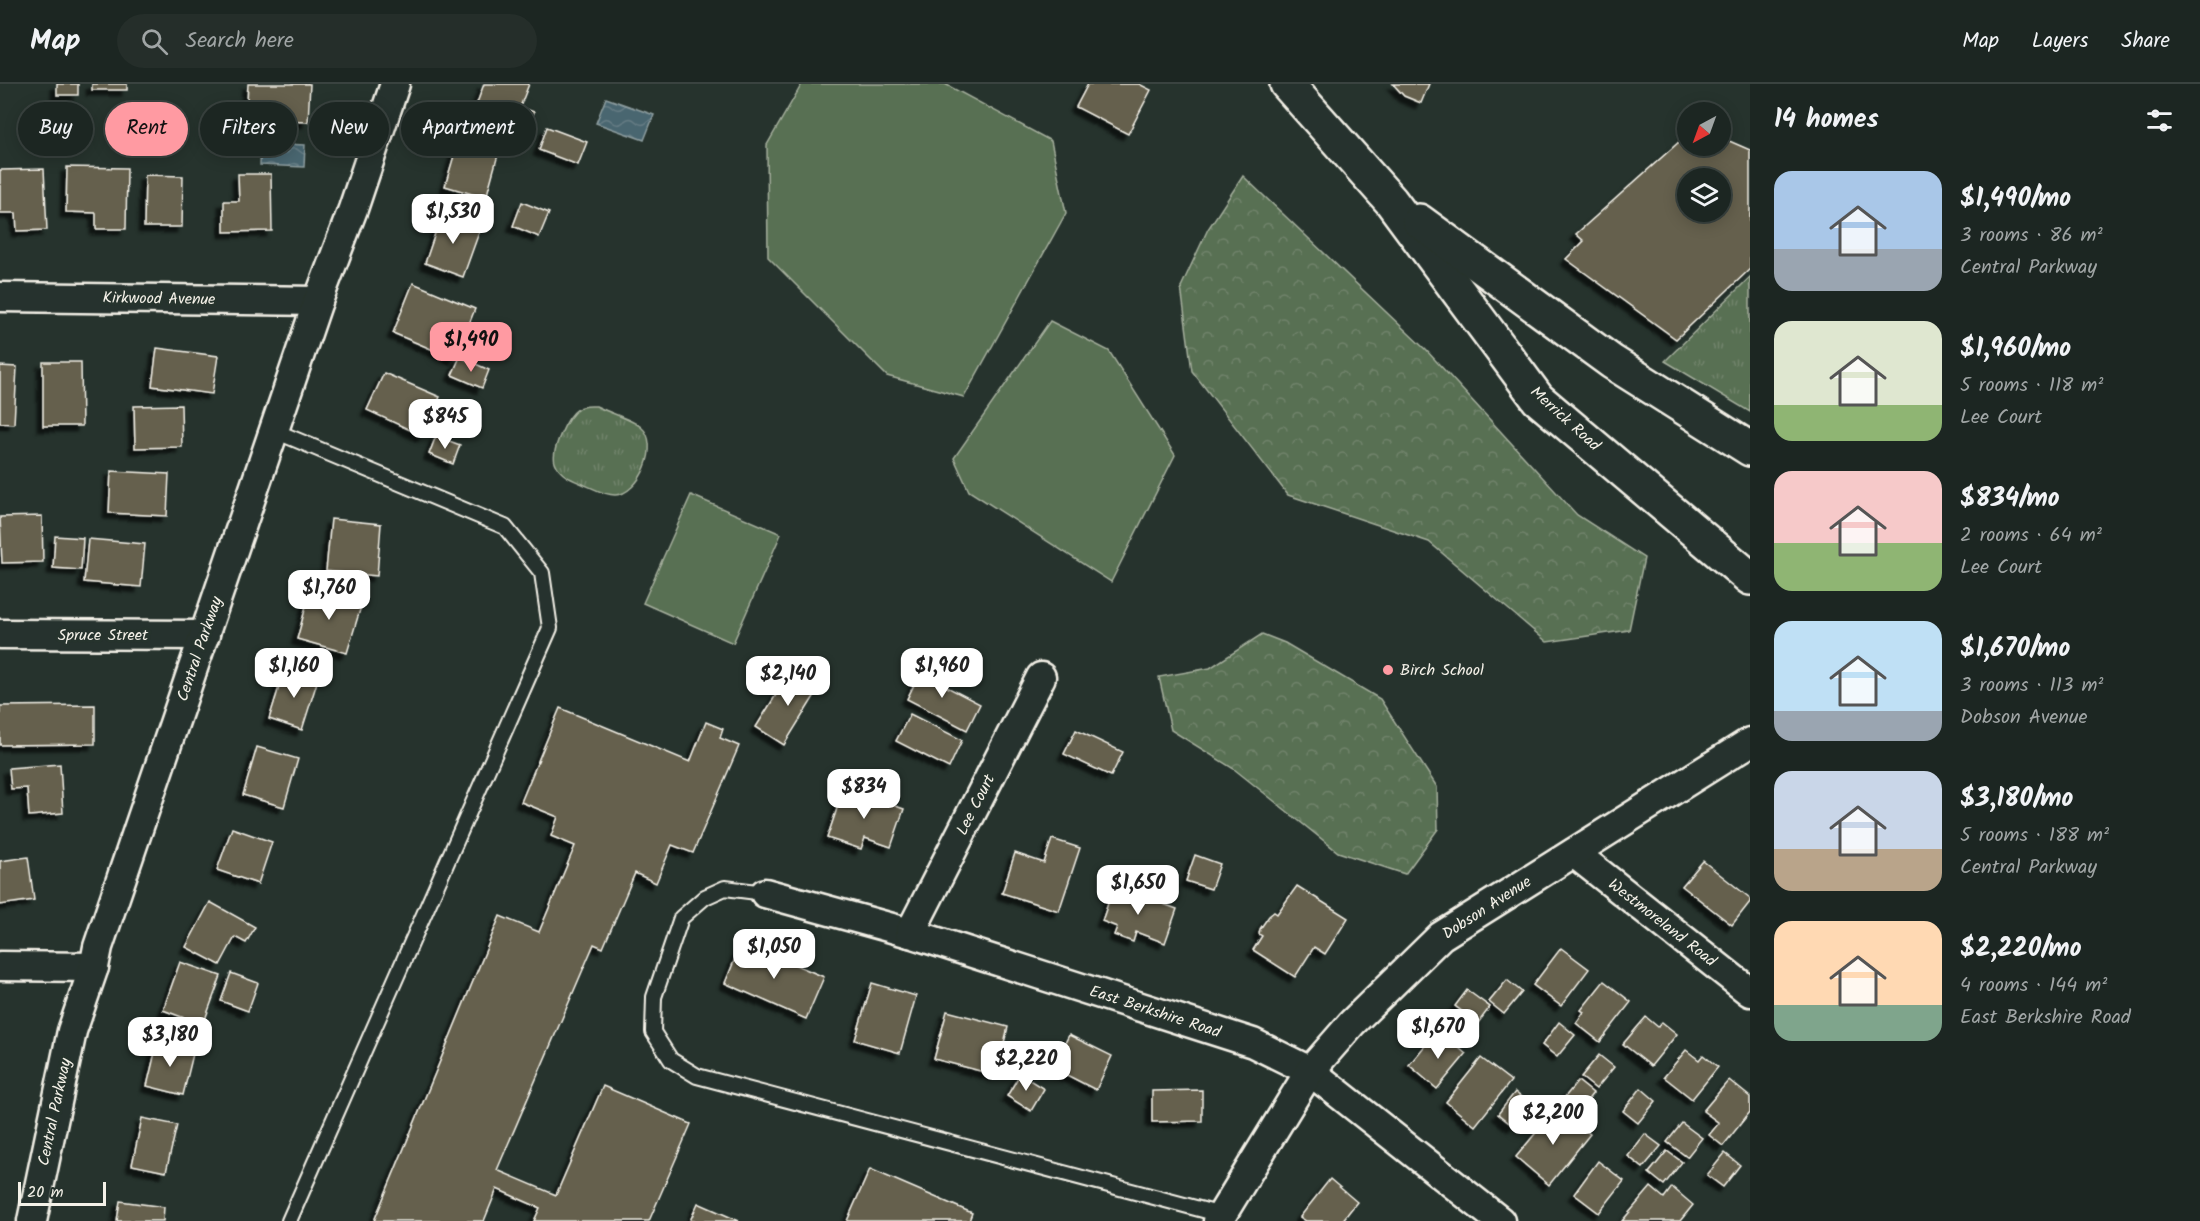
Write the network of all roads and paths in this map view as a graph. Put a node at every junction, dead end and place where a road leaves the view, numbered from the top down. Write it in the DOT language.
graph roads {
  1 [pos="395,84"];
  2 [pos="1287,84"];
  3 [pos="1391,201"];
  4 [pos="0,297"];
  5 [pos="318,301"];
  6 [pos="274,431"];
  7 [pos="1750,449"];
  8 [pos="1745,564"];
  9 [pos="0,634"];
  10 [pos="205,635"];
  11 [pos="1041,677"];
  12 [pos="1750,742"];
  13 [pos="1574,853"];
  14 [pos="765,893"];
  15 [pos="910,933"];
  16 [pos="0,966"];
  17 [pos="94,967"];
  18 [pos="1750,992"];
  19 [pos="1310,1071"];
  20 [pos="1220,1218"];
  21 [pos="33,1221"];
  22 [pos="289,1221"];
  23 [pos="1500,1221"];
  1 -- 5 [label="street, Central Parkway"];
  2 -- 3 [label="main road, Merrick Road"];
  3 -- 7 [label="main road, Merrick Road"];
  3 -- 8 [label="main road, Merrick Road"];
  4 -- 5 [label="street, Kirkwood Avenue"];
  5 -- 6 [label="street, Central Parkway"];
  6 -- 10 [label="street, Central Parkway"];
  6 -- 22 [label="lane"];
  9 -- 10 [label="street, Spruce Street"];
  10 -- 17 [label="street, Central Parkway"];
  11 -- 15 [label="street, Lee Court"];
  12 -- 13 [label="street, Dobson Avenue"];
  13 -- 18 [label="street, Westmoreland Road"];
  13 -- 19 [label="street, Dobson Avenue"];
  14 -- 15 [label="street, East Berkshire Road"];
  14 -- 20 [label="lane"];
  15 -- 19 [label="street, East Berkshire Road"];
  16 -- 17 [label="street"];
  17 -- 21 [label="street, Central Parkway"];
  19 -- 20 [label="street, Dobson Avenue"];
  19 -- 23 [label="street, East Berkshire Road"];
}
